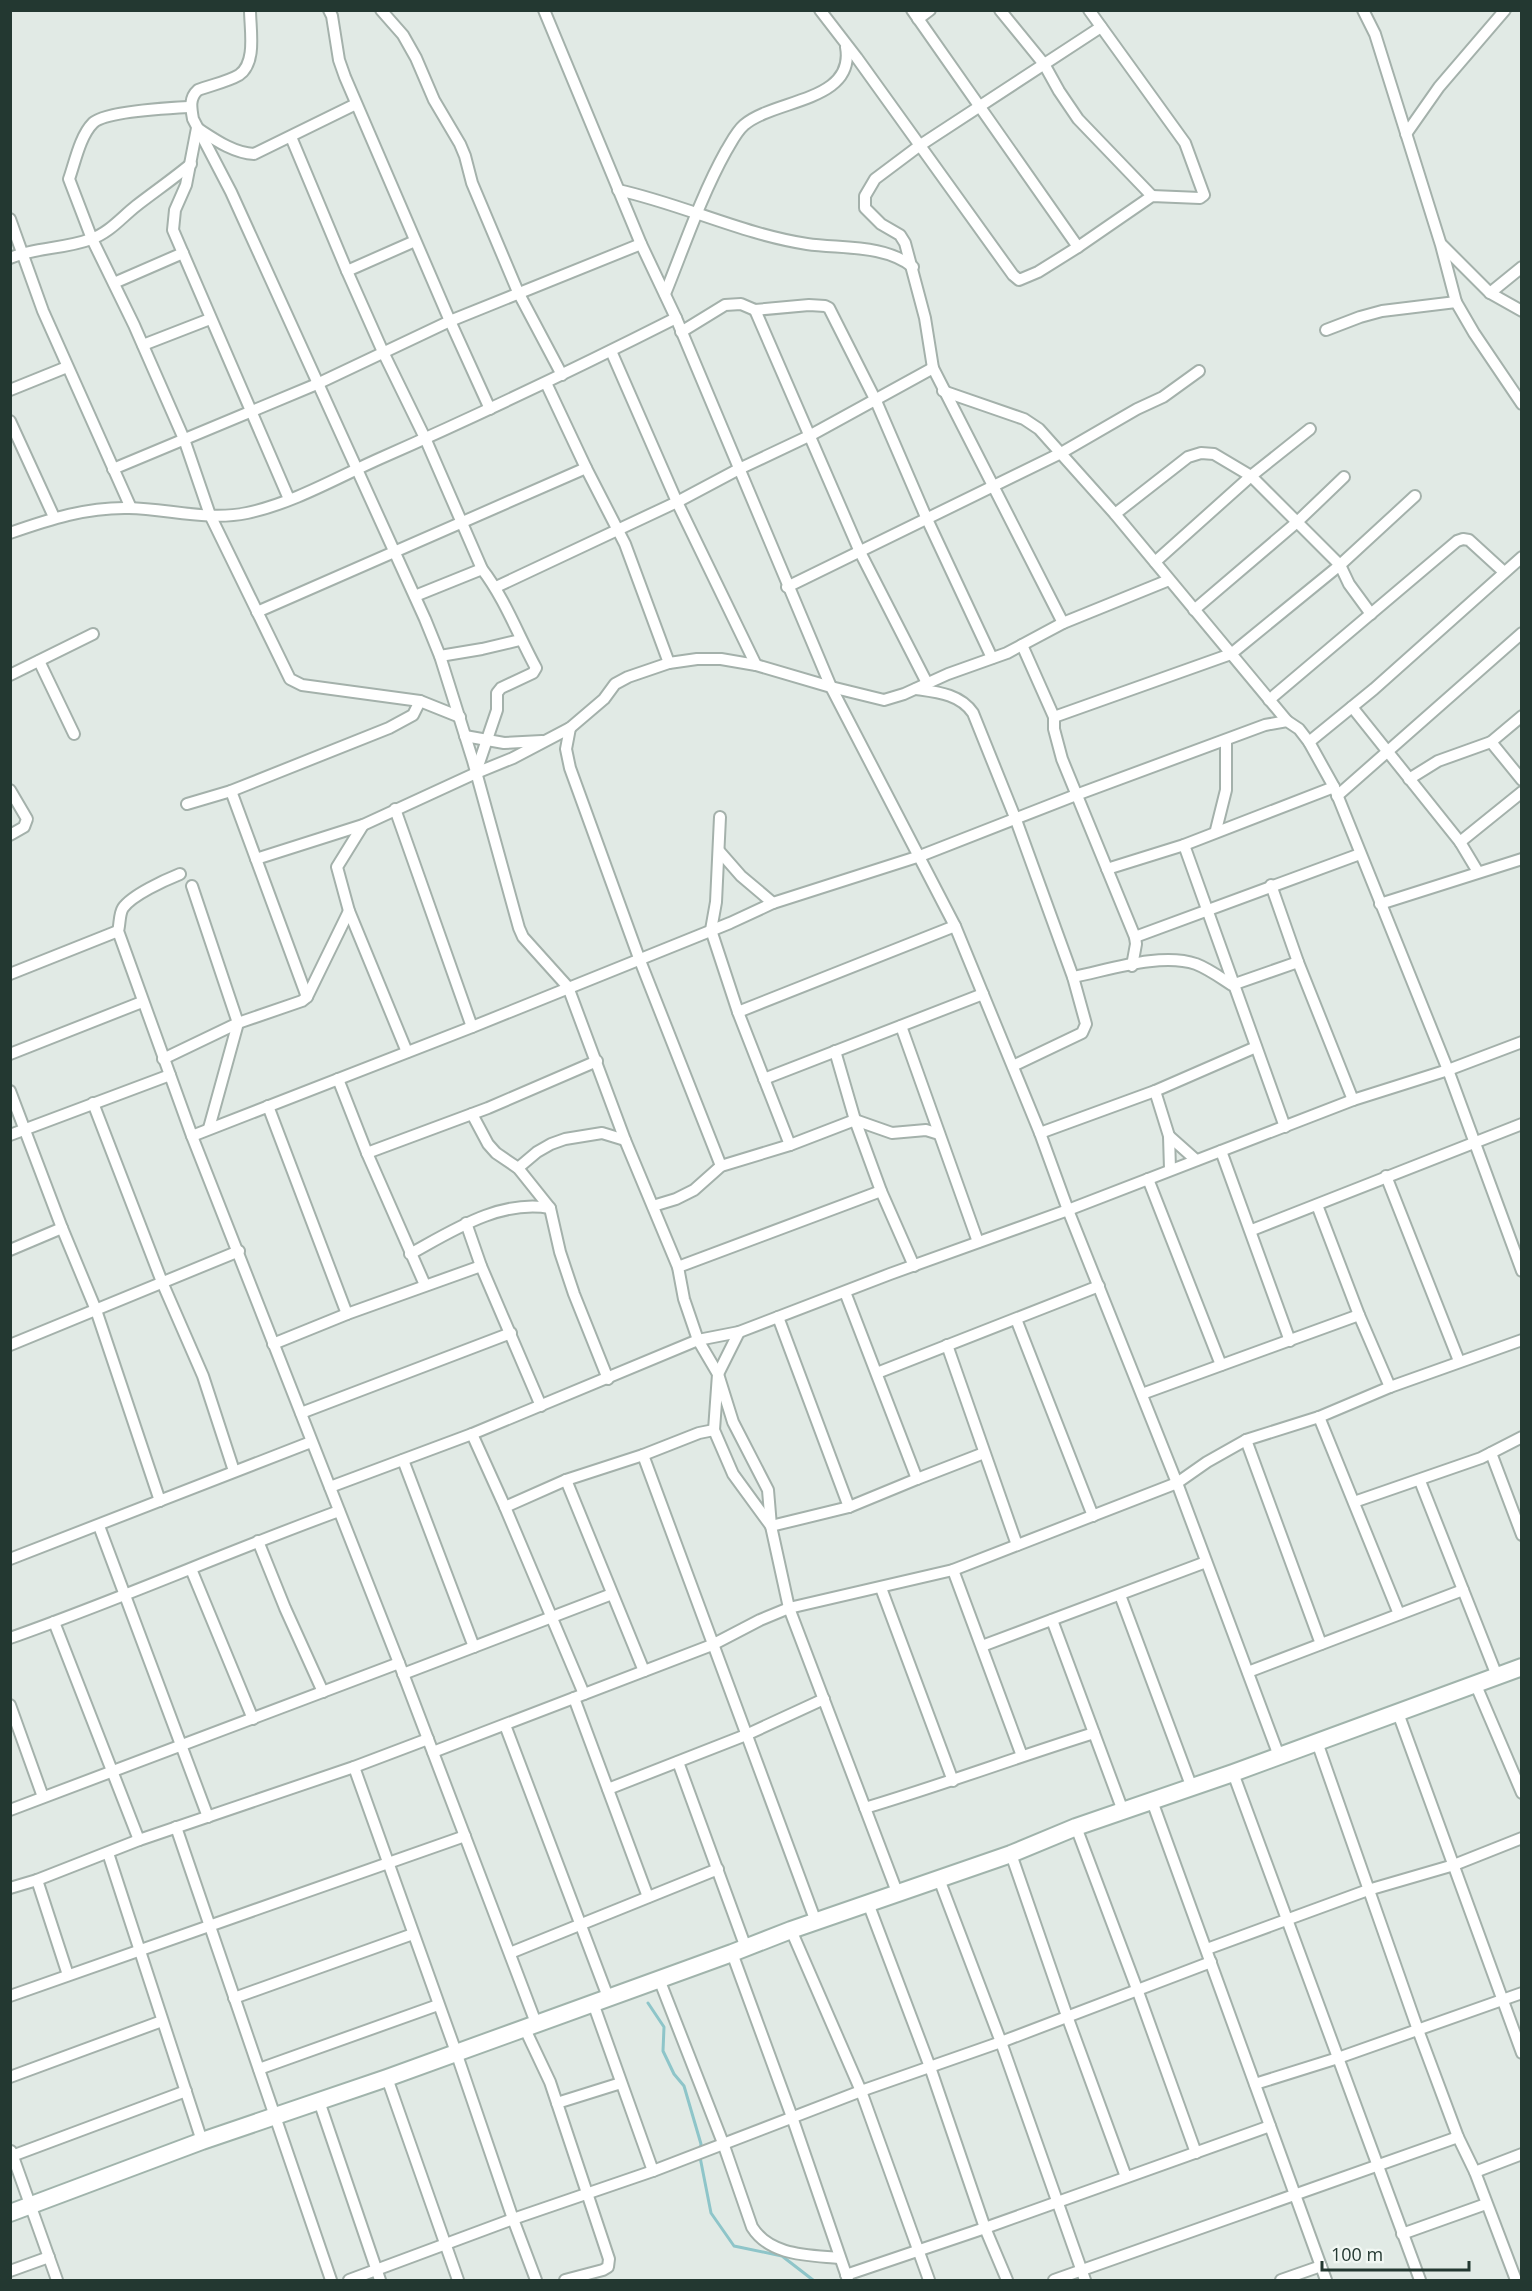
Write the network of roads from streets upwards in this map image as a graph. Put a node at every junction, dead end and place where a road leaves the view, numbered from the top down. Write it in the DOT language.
graph roads {
  1 [pos="250,10"];
  2 [pos="329,10"];
  3 [pos="381,10"];
  4 [pos="544,10"];
  5 [pos="820,10"];
  6 [pos="835,10"];
  7 [pos="930,10"];
  8 [pos="1000,10"];
  9 [pos="1089,10"];
  10 [pos="1363,10"];
  11 [pos="1504,10"];
  12 [pos="915,15"];
  13 [pos="833,26"];
  14 [pos="1101,27"];
  15 [pos="845,43"];
  16 [pos="1044,64"];
  17 [pos="356,104"];
  18 [pos="980,105"];
  19 [pos="191,107"];
  20 [pos="197,128"];
  21 [pos="1406,134"];
  22 [pos="291,137"];
  23 [pos="919,146"];
  24 [pos="191,164"];
  25 [pos="618,190"];
  26 [pos="1152,196"];
  27 [pos="698,213"];
  28 [pos="10,219"];
  29 [pos="92,239"];
  30 [pos="415,241"];
  31 [pos="641,244"];
  32 [pos="1441,245"];
  33 [pos="1078,247"];
  34 [pos="22,252"];
  35 [pos="183,253"];
  36 [pos="10,258"];
  37 [pos="913,267"];
  38 [pos="1521,267"];
  39 [pos="347,271"];
  40 [pos="114,283"];
  41 [pos="518,292"];
  42 [pos="1490,293"];
  43 [pos="665,294"];
  44 [pos="1456,302"];
  45 [pos="755,310"];
  46 [pos="1521,311"];
  47 [pos="676,318"];
  48 [pos="210,319"];
  49 [pos="450,321"];
  50 [pos="1326,330"];
  51 [pos="681,332"];
  52 [pos="143,345"];
  53 [pos="611,351"];
  54 [pos="383,352"];
  55 [pos="68,367"];
  56 [pos="933,368"];
  57 [pos="1199,371"];
  58 [pos="562,375"];
  59 [pos="546,382"];
  60 [pos="316,384"];
  61 [pos="10,390"];
  62 [pos="943,390"];
  63 [pos="876,401"];
  64 [pos="1521,404"];
  65 [pos="490,410"];
  66 [pos="252,411"];
  67 [pos="10,421"];
  68 [pos="1310,429"];
  69 [pos="811,435"];
  70 [pos="425,438"];
  71 [pos="184,439"];
  72 [pos="1061,453"];
  73 [pos="358,468"];
  74 [pos="585,468"];
  75 [pos="113,469"];
  76 [pos="739,469"];
  77 [pos="1251,476"];
  78 [pos="1344,477"];
  79 [pos="992,486"];
  80 [pos="1415,496"];
  81 [pos="289,499"];
  82 [pos="678,502"];
  83 [pos="130,508"];
  84 [pos="1115,514"];
  85 [pos="210,515"];
  86 [pos="54,517"];
  87 [pos="926,517"];
  88 [pos="462,523"];
  89 [pos="1296,523"];
  90 [pos="618,530"];
  91 [pos="10,533"];
  92 [pos="394,551"];
  93 [pos="860,552"];
  94 [pos="1155,562"];
  95 [pos="1519,562"];
  96 [pos="1340,565"];
  97 [pos="482,569"];
  98 [pos="1504,572"];
  99 [pos="1168,580"];
  100 [pos="496,587"];
  101 [pos="787,587"];
  102 [pos="415,596"];
  103 [pos="1194,610"];
  104 [pos="257,612"];
  105 [pos="1371,614"];
  106 [pos="1064,623"];
  107 [pos="1521,633"];
  108 [pos="93,634"];
  109 [pos="520,640"];
  110 [pos="1022,645"];
  111 [pos="1231,654"];
  112 [pos="440,656"];
  113 [pos="992,658"];
  114 [pos="39,661"];
  115 [pos="669,663"];
  116 [pos="756,665"];
  117 [pos="10,675"];
  118 [pos="927,683"];
  119 [pos="831,687"];
  120 [pos="916,689"];
  121 [pos="1269,700"];
  122 [pos="420,701"];
  123 [pos="1353,707"];
  124 [pos="1521,716"];
  125 [pos="460,717"];
  126 [pos="1054,717"];
  127 [pos="1287,721"];
  128 [pos="570,728"];
  129 [pos="74,734"];
  130 [pos="465,736"];
  131 [pos="486,740"];
  132 [pos="1226,740"];
  133 [pos="545,741"];
  134 [pos="1309,742"];
  135 [pos="1491,742"];
  136 [pos="1388,753"];
  137 [pos="476,772"];
  138 [pos="1409,779"];
  139 [pos="1521,780"];
  140 [pos="10,790"];
  141 [pos="231,791"];
  142 [pos="1336,791"];
  143 [pos="1521,792"];
  144 [pos="1076,795"];
  145 [pos="187,804"];
  146 [pos="395,809"];
  147 [pos="720,817"];
  148 [pos="1016,820"];
  149 [pos="363,825"];
  150 [pos="1216,830"];
  151 [pos="10,835"];
  152 [pos="1460,842"];
  153 [pos="1184,844"];
  154 [pos="720,852"];
  155 [pos="1360,854"];
  156 [pos="920,856"];
  157 [pos="256,859"];
  158 [pos="1521,859"];
  159 [pos="1107,869"];
  160 [pos="1478,872"];
  161 [pos="180,874"];
  162 [pos="1271,885"];
  163 [pos="192,886"];
  164 [pos="773,903"];
  165 [pos="1380,904"];
  166 [pos="1206,910"];
  167 [pos="349,911"];
  168 [pos="955,926"];
  169 [pos="711,930"];
  170 [pos="118,931"];
  171 [pos="1135,937"];
  172 [pos="639,958"];
  173 [pos="1298,963"];
  174 [pos="1132,966"];
  175 [pos="10,975"];
  176 [pos="1073,977"];
  177 [pos="1232,985"];
  178 [pos="568,987"];
  179 [pos="983,994"];
  180 [pos="307,997"];
  181 [pos="142,1002"];
  182 [pos="738,1012"];
  183 [pos="238,1023"];
  184 [pos="901,1026"];
  185 [pos="472,1027"];
  186 [pos="1521,1042"];
  187 [pos="1256,1047"];
  188 [pos="835,1051"];
  189 [pos="407,1052"];
  190 [pos="10,1054"];
  191 [pos="164,1059"];
  192 [pos="597,1061"];
  193 [pos="1013,1066"];
  194 [pos="1448,1070"];
  195 [pos="170,1075"];
  196 [pos="338,1079"];
  197 [pos="764,1079"];
  198 [pos="10,1091"];
  199 [pos="1155,1091"];
  200 [pos="1353,1100"];
  201 [pos="93,1103"];
  202 [pos="268,1106"];
  203 [pos="472,1114"];
  204 [pos="855,1120"];
  205 [pos="1521,1124"];
  206 [pos="1285,1127"];
  207 [pos="209,1128"];
  208 [pos="25,1129"];
  209 [pos="1040,1133"];
  210 [pos="939,1134"];
  211 [pos="10,1135"];
  212 [pos="192,1136"];
  213 [pos="1169,1136"];
  214 [pos="625,1140"];
  215 [pos="1473,1142"];
  216 [pos="789,1145"];
  217 [pos="1221,1151"];
  218 [pos="367,1153"];
  219 [pos="1196,1160"];
  220 [pos="721,1166"];
  221 [pos="518,1168"];
  222 [pos="1170,1169"];
  223 [pos="1386,1176"];
  224 [pos="1148,1179"];
  225 [pos="881,1191"];
  226 [pos="1317,1205"];
  227 [pos="653,1206"];
  228 [pos="550,1208"];
  229 [pos="1068,1210"];
  230 [pos="466,1223"];
  231 [pos="62,1228"];
  232 [pos="1252,1230"];
  233 [pos="978,1242"];
  234 [pos="10,1250"];
  235 [pos="238,1251"];
  236 [pos="410,1254"];
  237 [pos="481,1266"];
  238 [pos="914,1266"];
  239 [pos="678,1267"];
  240 [pos="1521,1271"];
  241 [pos="162,1282"];
  242 [pos="425,1285"];
  243 [pos="1100,1286"];
  244 [pos="844,1292"];
  245 [pos="96,1310"];
  246 [pos="347,1314"];
  247 [pos="1359,1315"];
  248 [pos="778,1317"];
  249 [pos="1016,1319"];
  250 [pos="740,1332"];
  251 [pos="511,1333"];
  252 [pos="698,1340"];
  253 [pos="1521,1340"];
  254 [pos="1290,1341"];
  255 [pos="273,1344"];
  256 [pos="10,1345"];
  257 [pos="946,1345"];
  258 [pos="1460,1361"];
  259 [pos="1221,1365"];
  260 [pos="877,1373"];
  261 [pos="718,1374"];
  262 [pos="608,1379"];
  263 [pos="1390,1387"];
  264 [pos="1142,1394"];
  265 [pos="541,1406"];
  266 [pos="301,1413"];
  267 [pos="1319,1417"];
  268 [pos="714,1430"];
  269 [pos="472,1434"];
  270 [pos="1521,1437"];
  271 [pos="1245,1440"];
  272 [pos="311,1442"];
  273 [pos="984,1453"];
  274 [pos="1491,1453"];
  275 [pos="643,1455"];
  276 [pos="403,1460"];
  277 [pos="234,1471"];
  278 [pos="917,1479"];
  279 [pos="566,1480"];
  280 [pos="1420,1480"];
  281 [pos="1177,1483"];
  282 [pos="330,1487"];
  283 [pos="160,1501"];
  284 [pos="1354,1502"];
  285 [pos="505,1507"];
  286 [pos="849,1507"];
  287 [pos="339,1511"];
  288 [pos="1093,1516"];
  289 [pos="99,1526"];
  290 [pos="771,1526"];
  291 [pos="1521,1535"];
  292 [pos="258,1541"];
  293 [pos="1017,1545"];
  294 [pos="10,1559"];
  295 [pos="1206,1562"];
  296 [pos="191,1569"];
  297 [pos="952,1570"];
  298 [pos="881,1588"];
  299 [pos="1463,1590"];
  300 [pos="125,1594"];
  301 [pos="612,1594"];
  302 [pos="1120,1595"];
  303 [pos="789,1608"];
  304 [pos="1399,1614"];
  305 [pos="551,1617"];
  306 [pos="1052,1620"];
  307 [pos="54,1622"];
  308 [pos="10,1638"];
  309 [pos="1321,1644"];
  310 [pos="712,1645"];
  311 [pos="982,1646"];
  312 [pos="474,1647"];
  313 [pos="1521,1667"];
  314 [pos="401,1668"];
  315 [pos="644,1671"];
  316 [pos="1248,1672"];
  317 [pos="1497,1676"];
  318 [pos="1475,1683"];
  319 [pos="323,1692"];
  320 [pos="579,1696"];
  321 [pos="824,1699"];
  322 [pos="10,1705"];
  323 [pos="1398,1713"];
  324 [pos="253,1719"];
  325 [pos="505,1725"];
  326 [pos="1094,1733"];
  327 [pos="746,1735"];
  328 [pos="428,1739"];
  329 [pos="1317,1742"];
  330 [pos="181,1747"];
  331 [pos="433,1752"];
  332 [pos="1022,1756"];
  333 [pos="1279,1756"];
  334 [pos="678,1762"];
  335 [pos="354,1767"];
  336 [pos="113,1772"];
  337 [pos="1233,1773"];
  338 [pos="953,1781"];
  339 [pos="1192,1788"];
  340 [pos="608,1789"];
  341 [pos="1521,1793"];
  342 [pos="43,1797"];
  343 [pos="1152,1801"];
  344 [pos="865,1808"];
  345 [pos="10,1810"];
  346 [pos="1123,1811"];
  347 [pos="208,1817"];
  348 [pos="176,1827"];
  349 [pos="1076,1827"];
  350 [pos="465,1836"];
  351 [pos="1521,1839"];
  352 [pos="139,1840"];
  353 [pos="108,1852"];
  354 [pos="1011,1854"];
  355 [pos="388,1863"];
  356 [pos="1454,1865"];
  357 [pos="718,1869"];
  358 [pos="939,1879"];
  359 [pos="37,1880"];
  360 [pos="10,1888"];
  361 [pos="1368,1890"];
  362 [pos="897,1892"];
  363 [pos="648,1897"];
  364 [pos="868,1903"];
  365 [pos="1288,1919"];
  366 [pos="816,1922"];
  367 [pos="580,1924"];
  368 [pos="209,1926"];
  369 [pos="791,1930"];
  370 [pos="413,1934"];
  371 [pos="1207,1950"];
  372 [pos="140,1951"];
  373 [pos="739,1951"];
  374 [pos="510,1953"];
  375 [pos="1211,1962"];
  376 [pos="68,1976"];
  377 [pos="659,1979"];
  378 [pos="1137,1989"];
  379 [pos="1521,1993"];
  380 [pos="10,1996"];
  381 [pos="234,1998"];
  382 [pos="600,2000"];
  383 [pos="1502,2000"];
  384 [pos="438,2005"];
  385 [pos="1067,2016"];
  386 [pos="162,2021"];
  387 [pos="530,2025"];
  388 [pos="1418,2030"];
  389 [pos="1001,2042"];
  390 [pos="456,2052"];
  391 [pos="1521,2054"];
  392 [pos="1338,2058"];
  393 [pos="930,2067"];
  394 [pos="259,2069"];
  395 [pos="10,2077"];
  396 [pos="387,2078"];
  397 [pos="621,2083"];
  398 [pos="1255,2084"];
  399 [pos="186,2091"];
  400 [pos="861,2091"];
  401 [pos="319,2101"];
  402 [pos="557,2103"];
  403 [pos="275,2116"];
  404 [pos="792,2117"];
  405 [pos="1269,2126"];
  406 [pos="1458,2137"];
  407 [pos="202,2142"];
  408 [pos="723,2143"];
  409 [pos="11,2153"];
  410 [pos="1196,2153"];
  411 [pos="1521,2154"];
  412 [pos="1377,2166"];
  413 [pos="653,2170"];
  414 [pos="1475,2172"];
  415 [pos="1126,2177"];
  416 [pos="587,2194"];
  417 [pos="1295,2194"];
  418 [pos="1057,2202"];
  419 [pos="1486,2204"];
  420 [pos="29,2205"];
  421 [pos="10,2213"];
  422 [pos="513,2219"];
  423 [pos="985,2228"];
  424 [pos="1402,2234"];
  425 [pos="446,2244"];
  426 [pos="920,2251"];
  427 [pos="49,2257"];
  428 [pos="840,2258"];
  429 [pos="1321,2266"];
  430 [pos="10,2271"];
  431 [pos="1083,2275"];
  432 [pos="378,2276"];
  433 [pos="847,2278"];
  434 [pos="57,2280"];
  435 [pos="331,2280"];
  436 [pos="349,2280"];
  437 [pos="458,2280"];
  438 [pos="536,2280"];
  439 [pos="565,2280"];
  440 [pos="929,2280"];
  441 [pos="1007,2280"];
  442 [pos="1054,2280"];
  443 [pos="1281,2280"];
  444 [pos="1326,2280"];
  445 [pos="1420,2280"];
  446 [pos="1516,2280"];
  1 -- 19 [label="street"];
  2 -- 17 [label="street"];
  3 -- 41 [label="street"];
  4 -- 25 [label="street"];
  5 -- 13 [label="street"];
  6 -- 13 [label="street"];
  7 -- 12 [label="street"];
  8 -- 16 [label="street"];
  9 -- 14 [label="street"];
  10 -- 21 [label="street"];
  11 -- 21 [label="street"];
  12 -- 18 [label="street"];
  13 -- 15 [label="street"];
  14 -- 16 [label="street"];
  14 -- 26 [label="street"];
  15 -- 23 [label="street"];
  15 -- 27 [label="street"];
  16 -- 18 [label="street"];
  16 -- 26 [label="street"];
  17 -- 22 [label="street"];
  17 -- 30 [label="street"];
  18 -- 23 [label="street"];
  18 -- 33 [label="street"];
  19 -- 20 [label="street"];
  19 -- 29 [label="street"];
  20 -- 22 [label="street"];
  20 -- 24 [label="street"];
  20 -- 60 [label="street"];
  21 -- 32 [label="street"];
  22 -- 39 [label="street"];
  23 -- 33 [label="street"];
  23 -- 37 [label="street"];
  24 -- 29 [label="street"];
  24 -- 35 [label="street"];
  25 -- 27 [label="street"];
  25 -- 31 [label="street"];
  26 -- 33 [label="street"];
  27 -- 37 [label="street"];
  27 -- 43 [label="street"];
  28 -- 34 [label="street"];
  29 -- 34 [label="street"];
  29 -- 40 [label="street"];
  30 -- 39 [label="street"];
  30 -- 49 [label="street"];
  31 -- 41 [label="street"];
  31 -- 43 [label="street"];
  32 -- 42 [label="street"];
  32 -- 44 [label="street"];
  34 -- 36 [label="street"];
  34 -- 55 [label="street"];
  35 -- 40 [label="street"];
  35 -- 48 [label="street"];
  37 -- 56 [label="street"];
  38 -- 42 [label="street"];
  39 -- 54 [label="street"];
  40 -- 52 [label="street"];
  41 -- 49 [label="street"];
  41 -- 58 [label="street"];
  42 -- 46 [label="street"];
  43 -- 47 [label="street"];
  44 -- 50 [label="street"];
  44 -- 64 [label="street"];
  45 -- 51 [label="street"];
  45 -- 63 [label="street"];
  45 -- 69 [label="street"];
  47 -- 51 [label="street"];
  47 -- 53 [label="street"];
  48 -- 52 [label="street"];
  48 -- 66 [label="street"];
  49 -- 54 [label="street"];
  49 -- 65 [label="street"];
  51 -- 76 [label="street"];
  52 -- 71 [label="street"];
  53 -- 58 [label="street"];
  53 -- 82 [label="street"];
  54 -- 60 [label="street"];
  54 -- 70 [label="street"];
  55 -- 61 [label="street"];
  55 -- 75 [label="street"];
  56 -- 62 [label="street"];
  56 -- 63 [label="street"];
  57 -- 72 [label="street"];
  58 -- 59 [label="street"];
  59 -- 65 [label="street"];
  59 -- 74 [label="street"];
  60 -- 66 [label="street"];
  60 -- 73 [label="street"];
  62 -- 72 [label="street"];
  62 -- 79 [label="street"];
  63 -- 69 [label="street"];
  63 -- 87 [label="street"];
  65 -- 70 [label="street"];
  66 -- 71 [label="street"];
  66 -- 81 [label="street"];
  67 -- 86 [label="street"];
  68 -- 77 [label="street"];
  69 -- 76 [label="street"];
  69 -- 93 [label="street"];
  70 -- 73 [label="street"];
  70 -- 88 [label="street"];
  71 -- 75 [label="street"];
  71 -- 85 [label="street"];
  72 -- 79 [label="street"];
  72 -- 84 [label="street"];
  73 -- 81 [label="street"];
  73 -- 92 [label="street"];
  74 -- 88 [label="street"];
  74 -- 90 [label="street"];
  75 -- 83 [label="street"];
  76 -- 82 [label="street"];
  76 -- 101 [label="street"];
  77 -- 84 [label="street"];
  77 -- 89 [label="street"];
  77 -- 94 [label="street"];
  78 -- 89 [label="street"];
  79 -- 87 [label="street"];
  79 -- 106 [label="street"];
  80 -- 96 [label="street"];
  81 -- 85 [label="street"];
  82 -- 90 [label="street"];
  82 -- 116 [label="street"];
  83 -- 85 [label="street"];
  83 -- 86 [label="street"];
  84 -- 94 [label="street"];
  85 -- 104 [label="street"];
  86 -- 91 [label="street"];
  87 -- 93 [label="street"];
  87 -- 113 [label="street"];
  88 -- 92 [label="street"];
  88 -- 97 [label="street"];
  89 -- 96 [label="street"];
  89 -- 103 [label="street"];
  90 -- 100 [label="street"];
  90 -- 115 [label="street"];
  92 -- 102 [label="street"];
  92 -- 104 [label="street"];
  93 -- 101 [label="street"];
  93 -- 118 [label="street"];
  94 -- 99 [label="street"];
  95 -- 98 [label="street"];
  96 -- 105 [label="street"];
  96 -- 111 [label="street"];
  97 -- 100 [label="street"];
  97 -- 102 [label="street"];
  98 -- 105 [label="street"];
  98 -- 123 [label="street"];
  99 -- 103 [label="street"];
  99 -- 106 [label="street"];
  100 -- 109 [label="street"];
  101 -- 119 [label="street"];
  102 -- 112 [label="street"];
  103 -- 111 [label="street"];
  104 -- 122 [label="street"];
  105 -- 121 [label="street"];
  106 -- 110 [label="street"];
  107 -- 136 [label="street"];
  108 -- 114 [label="street"];
  109 -- 112 [label="street"];
  109 -- 131 [label="street"];
  110 -- 113 [label="street"];
  110 -- 126 [label="street"];
  111 -- 121 [label="street"];
  111 -- 126 [label="street"];
  112 -- 125 [label="street"];
  113 -- 118 [label="street"];
  114 -- 117 [label="street"];
  114 -- 129 [label="street"];
  115 -- 116 [label="street"];
  115 -- 128 [label="street"];
  116 -- 119 [label="street"];
  118 -- 120 [label="street"];
  119 -- 120 [label="street"];
  119 -- 156 [label="street"];
  120 -- 148 [label="street"];
  121 -- 127 [label="street"];
  122 -- 125 [label="street"];
  122 -- 141 [label="street"];
  123 -- 134 [label="street"];
  123 -- 136 [label="street"];
  124 -- 135 [label="street"];
  125 -- 130 [label="street"];
  126 -- 144 [label="street"];
  127 -- 132 [label="street"];
  127 -- 134 [label="street"];
  128 -- 133 [label="street"];
  128 -- 172 [label="street"];
  130 -- 131 [label="street"];
  130 -- 137 [label="street"];
  131 -- 133 [label="street"];
  131 -- 137 [label="street"];
  132 -- 144 [label="street"];
  132 -- 150 [label="street"];
  133 -- 137 [label="street"];
  134 -- 142 [label="street"];
  135 -- 138 [label="street"];
  135 -- 139 [label="street"];
  136 -- 138 [label="street"];
  136 -- 142 [label="street"];
  137 -- 146 [label="street"];
  137 -- 178 [label="street"];
  138 -- 152 [label="street"];
  140 -- 151 [label="street"];
  141 -- 145 [label="street"];
  141 -- 157 [label="street"];
  142 -- 150 [label="street"];
  142 -- 155 [label="street"];
  143 -- 152 [label="street"];
  144 -- 148 [label="street"];
  144 -- 159 [label="street"];
  146 -- 149 [label="street"];
  146 -- 185 [label="street"];
  147 -- 154 [label="street"];
  148 -- 156 [label="street"];
  148 -- 176 [label="street"];
  149 -- 157 [label="street"];
  149 -- 167 [label="street"];
  150 -- 153 [label="street"];
  152 -- 160 [label="street"];
  153 -- 159 [label="street"];
  153 -- 166 [label="street"];
  154 -- 164 [label="street"];
  154 -- 169 [label="street"];
  155 -- 162 [label="street"];
  155 -- 165 [label="street"];
  156 -- 164 [label="street"];
  156 -- 168 [label="street"];
  157 -- 180 [label="street"];
  158 -- 160 [label="street"];
  159 -- 171 [label="street"];
  160 -- 165 [label="street"];
  161 -- 170 [label="street"];
  162 -- 166 [label="street"];
  162 -- 173 [label="street"];
  163 -- 183 [label="street"];
  164 -- 169 [label="street"];
  165 -- 194 [label="street"];
  166 -- 171 [label="street"];
  166 -- 177 [label="street"];
  167 -- 180 [label="street"];
  167 -- 189 [label="street"];
  168 -- 179 [label="street"];
  168 -- 182 [label="street"];
  169 -- 172 [label="street"];
  169 -- 182 [label="street"];
  170 -- 175 [label="street"];
  170 -- 181 [label="street"];
  171 -- 174 [label="street"];
  172 -- 178 [label="street"];
  172 -- 220 [label="street"];
  173 -- 177 [label="street"];
  173 -- 200 [label="street"];
  174 -- 176 [label="street"];
  174 -- 177 [label="street"];
  176 -- 193 [label="street"];
  177 -- 187 [label="street"];
  178 -- 185 [label="street"];
  178 -- 192 [label="street"];
  179 -- 184 [label="street"];
  179 -- 193 [label="street"];
  180 -- 183 [label="street"];
  181 -- 190 [label="street"];
  181 -- 191 [label="street"];
  182 -- 197 [label="street"];
  183 -- 191 [label="street"];
  183 -- 207 [label="street"];
  184 -- 188 [label="street"];
  184 -- 210 [label="street"];
  185 -- 189 [label="street"];
  186 -- 194 [label="street"];
  187 -- 199 [label="street"];
  187 -- 206 [label="street"];
  188 -- 197 [label="street"];
  188 -- 204 [label="street"];
  189 -- 196 [label="street"];
  191 -- 195 [label="street"];
  192 -- 203 [label="street"];
  192 -- 214 [label="street"];
  193 -- 209 [label="street"];
  194 -- 200 [label="street"];
  194 -- 215 [label="street"];
  195 -- 201 [label="street"];
  195 -- 212 [label="street"];
  196 -- 202 [label="street"];
  196 -- 218 [label="street"];
  197 -- 216 [label="street"];
  198 -- 208 [label="street"];
  199 -- 209 [label="street"];
  199 -- 213 [label="street"];
  200 -- 206 [label="street"];
  201 -- 208 [label="street"];
  201 -- 241 [label="street"];
  202 -- 207 [label="street"];
  202 -- 246 [label="street"];
  203 -- 218 [label="street"];
  203 -- 221 [label="street"];
  204 -- 210 [label="street"];
  204 -- 216 [label="street"];
  204 -- 225 [label="street"];
  205 -- 215 [label="street"];
  206 -- 217 [label="street"];
  207 -- 212 [label="street"];
  208 -- 211 [label="street"];
  208 -- 231 [label="street"];
  209 -- 229 [label="street"];
  210 -- 233 [label="street"];
  212 -- 235 [label="street"];
  213 -- 219 [label="street"];
  213 -- 222 [label="street"];
  214 -- 221 [label="street"];
  214 -- 227 [label="street"];
  215 -- 223 [label="street"];
  215 -- 240 [label="street"];
  216 -- 220 [label="street"];
  217 -- 219 [label="street"];
  217 -- 232 [label="street"];
  218 -- 236 [label="street"];
  219 -- 222 [label="street"];
  220 -- 227 [label="street"];
  221 -- 228 [label="street"];
  222 -- 224 [label="street"];
  223 -- 226 [label="street"];
  223 -- 258 [label="street"];
  224 -- 229 [label="street"];
  224 -- 259 [label="street"];
  225 -- 238 [label="street"];
  225 -- 239 [label="street"];
  226 -- 232 [label="street"];
  226 -- 247 [label="street"];
  227 -- 239 [label="street"];
  228 -- 230 [label="street"];
  228 -- 262 [label="street"];
  229 -- 233 [label="street"];
  229 -- 243 [label="street"];
  230 -- 236 [label="street"];
  230 -- 237 [label="street"];
  231 -- 234 [label="street"];
  231 -- 245 [label="street"];
  232 -- 254 [label="street"];
  233 -- 238 [label="street"];
  235 -- 241 [label="street"];
  235 -- 255 [label="street"];
  236 -- 242 [label="street"];
  237 -- 242 [label="street"];
  237 -- 251 [label="street"];
  238 -- 244 [label="street"];
  239 -- 252 [label="street"];
  241 -- 245 [label="street"];
  241 -- 277 [label="street"];
  242 -- 246 [label="street"];
  243 -- 249 [label="street"];
  243 -- 264 [label="street"];
  244 -- 248 [label="street"];
  244 -- 260 [label="street"];
  245 -- 256 [label="street"];
  245 -- 283 [label="street"];
  246 -- 255 [label="street"];
  247 -- 254 [label="street"];
  247 -- 263 [label="street"];
  248 -- 250 [label="street"];
  248 -- 286 [label="street"];
  249 -- 257 [label="street"];
  249 -- 288 [label="street"];
  250 -- 252 [label="street"];
  250 -- 261 [label="street"];
  251 -- 265 [label="street"];
  251 -- 266 [label="street"];
  252 -- 261 [label="street"];
  252 -- 262 [label="street"];
  253 -- 258 [label="street"];
  254 -- 259 [label="street"];
  255 -- 266 [label="street"];
  257 -- 260 [label="street"];
  257 -- 273 [label="street"];
  258 -- 263 [label="street"];
  259 -- 264 [label="street"];
  260 -- 278 [label="street"];
  261 -- 268 [label="street"];
  261 -- 290 [label="street"];
  262 -- 265 [label="street"];
  263 -- 267 [label="street"];
  264 -- 281 [label="street"];
  265 -- 269 [label="street"];
  266 -- 272 [label="street"];
  267 -- 271 [label="street"];
  267 -- 284 [label="street"];
  268 -- 275 [label="street"];
  268 -- 290 [label="street"];
  269 -- 276 [label="street"];
  269 -- 285 [label="street"];
  270 -- 274 [label="street"];
  271 -- 281 [label="street"];
  271 -- 309 [label="street"];
  272 -- 277 [label="street"];
  272 -- 282 [label="street"];
  273 -- 278 [label="street"];
  273 -- 293 [label="street"];
  274 -- 280 [label="street"];
  274 -- 291 [label="street"];
  275 -- 279 [label="street"];
  275 -- 310 [label="street"];
  276 -- 282 [label="street"];
  276 -- 312 [label="street"];
  277 -- 283 [label="street"];
  278 -- 286 [label="street"];
  279 -- 285 [label="street"];
  279 -- 301 [label="street"];
  280 -- 284 [label="street"];
  280 -- 299 [label="street"];
  281 -- 288 [label="street"];
  281 -- 295 [label="street"];
  282 -- 287 [label="street"];
  283 -- 289 [label="street"];
  284 -- 304 [label="street"];
  285 -- 305 [label="street"];
  286 -- 290 [label="street"];
  287 -- 292 [label="street"];
  287 -- 314 [label="street"];
  288 -- 293 [label="street"];
  289 -- 294 [label="street"];
  289 -- 300 [label="street"];
  290 -- 303 [label="street"];
  292 -- 296 [label="street"];
  292 -- 319 [label="street"];
  293 -- 297 [label="street"];
  295 -- 302 [label="street"];
  295 -- 316 [label="street"];
  296 -- 300 [label="street"];
  296 -- 324 [label="street"];
  297 -- 298 [label="street"];
  297 -- 311 [label="street"];
  298 -- 303 [label="street"];
  298 -- 338 [label="street"];
  299 -- 304 [label="street"];
  299 -- 317 [label="street"];
  300 -- 307 [label="street"];
  300 -- 330 [label="street"];
  301 -- 305 [label="street"];
  301 -- 315 [label="street"];
  302 -- 306 [label="street"];
  302 -- 339 [label="street"];
  303 -- 310 [label="street"];
  303 -- 321 [label="street"];
  304 -- 309 [label="street"];
  305 -- 312 [label="street"];
  305 -- 320 [label="street"];
  306 -- 311 [label="street"];
  306 -- 326 [label="street"];
  307 -- 308 [label="street"];
  307 -- 336 [label="street"];
  309 -- 316 [label="street"];
  310 -- 315 [label="street"];
  310 -- 327 [label="street"];
  311 -- 332 [label="street"];
  312 -- 314 [label="street"];
  313 -- 317 [label="street"];
  314 -- 319 [label="street"];
  314 -- 328 [label="street"];
  315 -- 320 [label="street"];
  316 -- 333 [label="street"];
  317 -- 318 [label="street"];
  318 -- 323 [label="street"];
  318 -- 341 [label="street"];
  319 -- 324 [label="street"];
  320 -- 325 [label="street"];
  320 -- 340 [label="street"];
  321 -- 327 [label="street"];
  321 -- 344 [label="street"];
  322 -- 342 [label="street"];
  323 -- 329 [label="street"];
  323 -- 356 [label="street"];
  324 -- 330 [label="street"];
  325 -- 331 [label="street"];
  325 -- 367 [label="street"];
  326 -- 332 [label="street"];
  326 -- 346 [label="street"];
  327 -- 334 [label="street"];
  327 -- 366 [label="street"];
  328 -- 331 [label="street"];
  328 -- 335 [label="street"];
  329 -- 333 [label="street"];
  329 -- 361 [label="street"];
  330 -- 336 [label="street"];
  330 -- 347 [label="street"];
  331 -- 350 [label="street"];
  332 -- 338 [label="street"];
  333 -- 337 [label="street"];
  334 -- 340 [label="street"];
  334 -- 357 [label="street"];
  335 -- 347 [label="street"];
  335 -- 355 [label="street"];
  336 -- 342 [label="street"];
  336 -- 352 [label="street"];
  337 -- 339 [label="street"];
  337 -- 365 [label="street"];
  338 -- 344 [label="street"];
  339 -- 343 [label="street"];
  340 -- 363 [label="street"];
  342 -- 345 [label="street"];
  343 -- 346 [label="street"];
  343 -- 371 [label="street"];
  344 -- 362 [label="street"];
  346 -- 349 [label="street"];
  347 -- 348 [label="street"];
  348 -- 352 [label="street"];
  348 -- 368 [label="street"];
  349 -- 354 [label="street"];
  349 -- 378 [label="street"];
  350 -- 355 [label="street"];
  350 -- 374 [label="street"];
  351 -- 356 [label="street"];
  352 -- 353 [label="street"];
  353 -- 359 [label="street"];
  353 -- 372 [label="street"];
  354 -- 358 [label="street"];
  354 -- 385 [label="street"];
  355 -- 368 [label="street"];
  355 -- 370 [label="street"];
  356 -- 361 [label="street"];
  356 -- 383 [label="street"];
  357 -- 363 [label="street"];
  357 -- 373 [label="street"];
  358 -- 362 [label="street"];
  358 -- 389 [label="street"];
  359 -- 360 [label="street"];
  359 -- 376 [label="street"];
  361 -- 365 [label="street"];
  361 -- 388 [label="street"];
  362 -- 364 [label="street"];
  363 -- 367 [label="street"];
  364 -- 366 [label="street"];
  364 -- 393 [label="street"];
  365 -- 371 [label="street"];
  365 -- 392 [label="street"];
  366 -- 369 [label="street"];
  367 -- 374 [label="street"];
  367 -- 382 [label="street"];
  368 -- 372 [label="street"];
  368 -- 381 [label="street"];
  369 -- 373 [label="street"];
  369 -- 400 [label="street"];
  370 -- 381 [label="street"];
  370 -- 384 [label="street"];
  371 -- 375 [label="street"];
  372 -- 376 [label="street"];
  372 -- 386 [label="street"];
  373 -- 377 [label="street"];
  373 -- 404 [label="street"];
  374 -- 387 [label="street"];
  375 -- 378 [label="street"];
  375 -- 398 [label="street"];
  376 -- 380 [label="street"];
  377 -- 382 [label="street"];
  377 -- 408 [label="street"];
  378 -- 385 [label="street"];
  378 -- 410 [label="street"];
  379 -- 383 [label="street"];
  381 -- 394 [label="street"];
  382 -- 387 [label="street"];
  382 -- 397 [label="street"];
  383 -- 388 [label="street"];
  383 -- 391 [label="street"];
  384 -- 390 [label="street"];
  384 -- 394 [label="street"];
  385 -- 389 [label="street"];
  385 -- 415 [label="street"];
  386 -- 395 [label="street"];
  386 -- 399 [label="street"];
  387 -- 390 [label="street"];
  387 -- 402 [label="street"];
  388 -- 392 [label="street"];
  388 -- 406 [label="street"];
  389 -- 393 [label="street"];
  389 -- 418 [label="street"];
  390 -- 396 [label="street"];
  390 -- 422 [label="street"];
  392 -- 398 [label="street"];
  392 -- 412 [label="street"];
  393 -- 400 [label="street"];
  393 -- 423 [label="street"];
  394 -- 403 [label="street"];
  396 -- 401 [label="street"];
  396 -- 425 [label="street"];
  397 -- 402 [label="street"];
  397 -- 413 [label="street"];
  398 -- 405 [label="street"];
  399 -- 407 [label="street"];
  399 -- 409 [label="street"];
  400 -- 404 [label="street"];
  400 -- 426 [label="street"];
  401 -- 403 [label="street"];
  401 -- 432 [label="street"];
  402 -- 416 [label="street"];
  403 -- 407 [label="street"];
  403 -- 435 [label="street"];
  404 -- 408 [label="street"];
  404 -- 428 [label="street"];
  405 -- 410 [label="street"];
  405 -- 417 [label="street"];
  406 -- 412 [label="street"];
  406 -- 414 [label="street"];
  407 -- 420 [label="street"];
  408 -- 413 [label="street"];
  408 -- 428 [label="street"];
  409 -- 420 [label="street"];
  410 -- 415 [label="street"];
  411 -- 414 [label="street"];
  412 -- 417 [label="street"];
  412 -- 424 [label="street"];
  413 -- 416 [label="street"];
  414 -- 419 [label="street"];
  415 -- 418 [label="street"];
  416 -- 422 [label="street"];
  416 -- 439 [label="street"];
  417 -- 429 [label="street"];
  417 -- 431 [label="street"];
  418 -- 423 [label="street"];
  418 -- 431 [label="street"];
  419 -- 424 [label="street"];
  419 -- 446 [label="street"];
  420 -- 421 [label="street"];
  420 -- 427 [label="street"];
  422 -- 425 [label="street"];
  422 -- 438 [label="street"];
  423 -- 426 [label="street"];
  423 -- 441 [label="street"];
  424 -- 445 [label="street"];
  425 -- 432 [label="street"];
  425 -- 437 [label="street"];
  426 -- 433 [label="street"];
  426 -- 440 [label="street"];
  427 -- 430 [label="street"];
  427 -- 434 [label="street"];
  428 -- 433 [label="street"];
  429 -- 443 [label="street"];
  429 -- 444 [label="street"];
  431 -- 442 [label="street"];
  432 -- 436 [label="street"];
}
